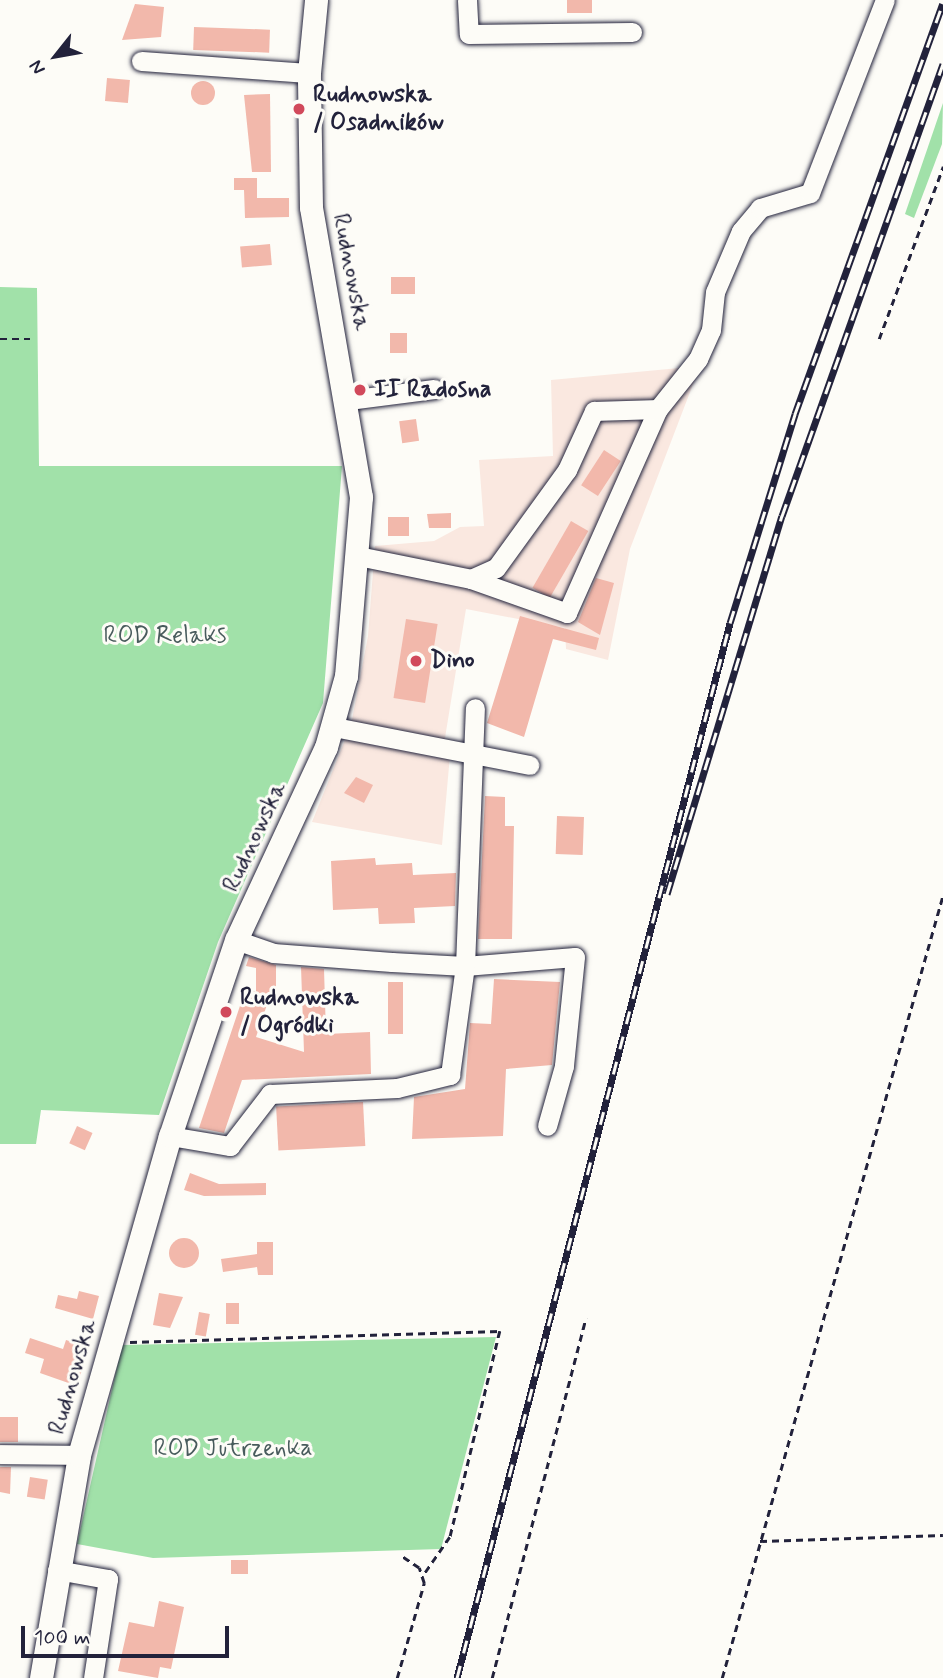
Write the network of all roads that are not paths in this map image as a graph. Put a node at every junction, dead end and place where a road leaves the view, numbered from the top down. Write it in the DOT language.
graph roads {
  1 [pos="316,0"];
  2 [pos="467,0"];
  3 [pos="885,0"];
  4 [pos="632,32"];
  5 [pos="141,61"];
  6 [pos="309,73"];
  7 [pos="433,389"];
  8 [pos="348,400"];
  9 [pos="658,410"];
  10 [pos="358,556"];
  11 [pos="471,579"];
  12 [pos="475,708"];
  13 [pos="334,727"];
  14 [pos="471,753"];
  15 [pos="529,765"];
  16 [pos="236,940"];
  17 [pos="465,966"];
  18 [pos="547,1126"];
  19 [pos="170,1136"];
  20 [pos="0,1454"];
  21 [pos="79,1455"];
  22 [pos="57,1570"];
  23 [pos="41,1678"];
  24 [pos="93,1678"];
  1 -- 6 [label="main road, Rudnowska"];
  2 -- 4 [label="street"];
  3 -- 9 [label="street"];
  5 -- 6 [label="street"];
  6 -- 8 [label="main road, Rudnowska"];
  7 -- 8 [label="street"];
  8 -- 10 [label="main road, Rudnowska"];
  9 -- 11 [label="street"];
  9 -- 11 [label="street"];
  10 -- 11 [label="street"];
  10 -- 13 [label="main road, Rudnowska"];
  12 -- 14 [label="street"];
  13 -- 14 [label="street"];
  13 -- 16 [label="main road, Rudnowska"];
  14 -- 15 [label="street"];
  14 -- 17 [label="street"];
  16 -- 17 [label="street"];
  16 -- 19 [label="main road, Rudnowska"];
  17 -- 18 [label="street"];
  17 -- 19 [label="street"];
  19 -- 21 [label="main road, Rudnowska"];
  20 -- 21 [label="street"];
  21 -- 22 [label="main road, Rudnowska"];
  22 -- 23 [label="main road, Rudnowska"];
  22 -- 24 [label="street"];
}
